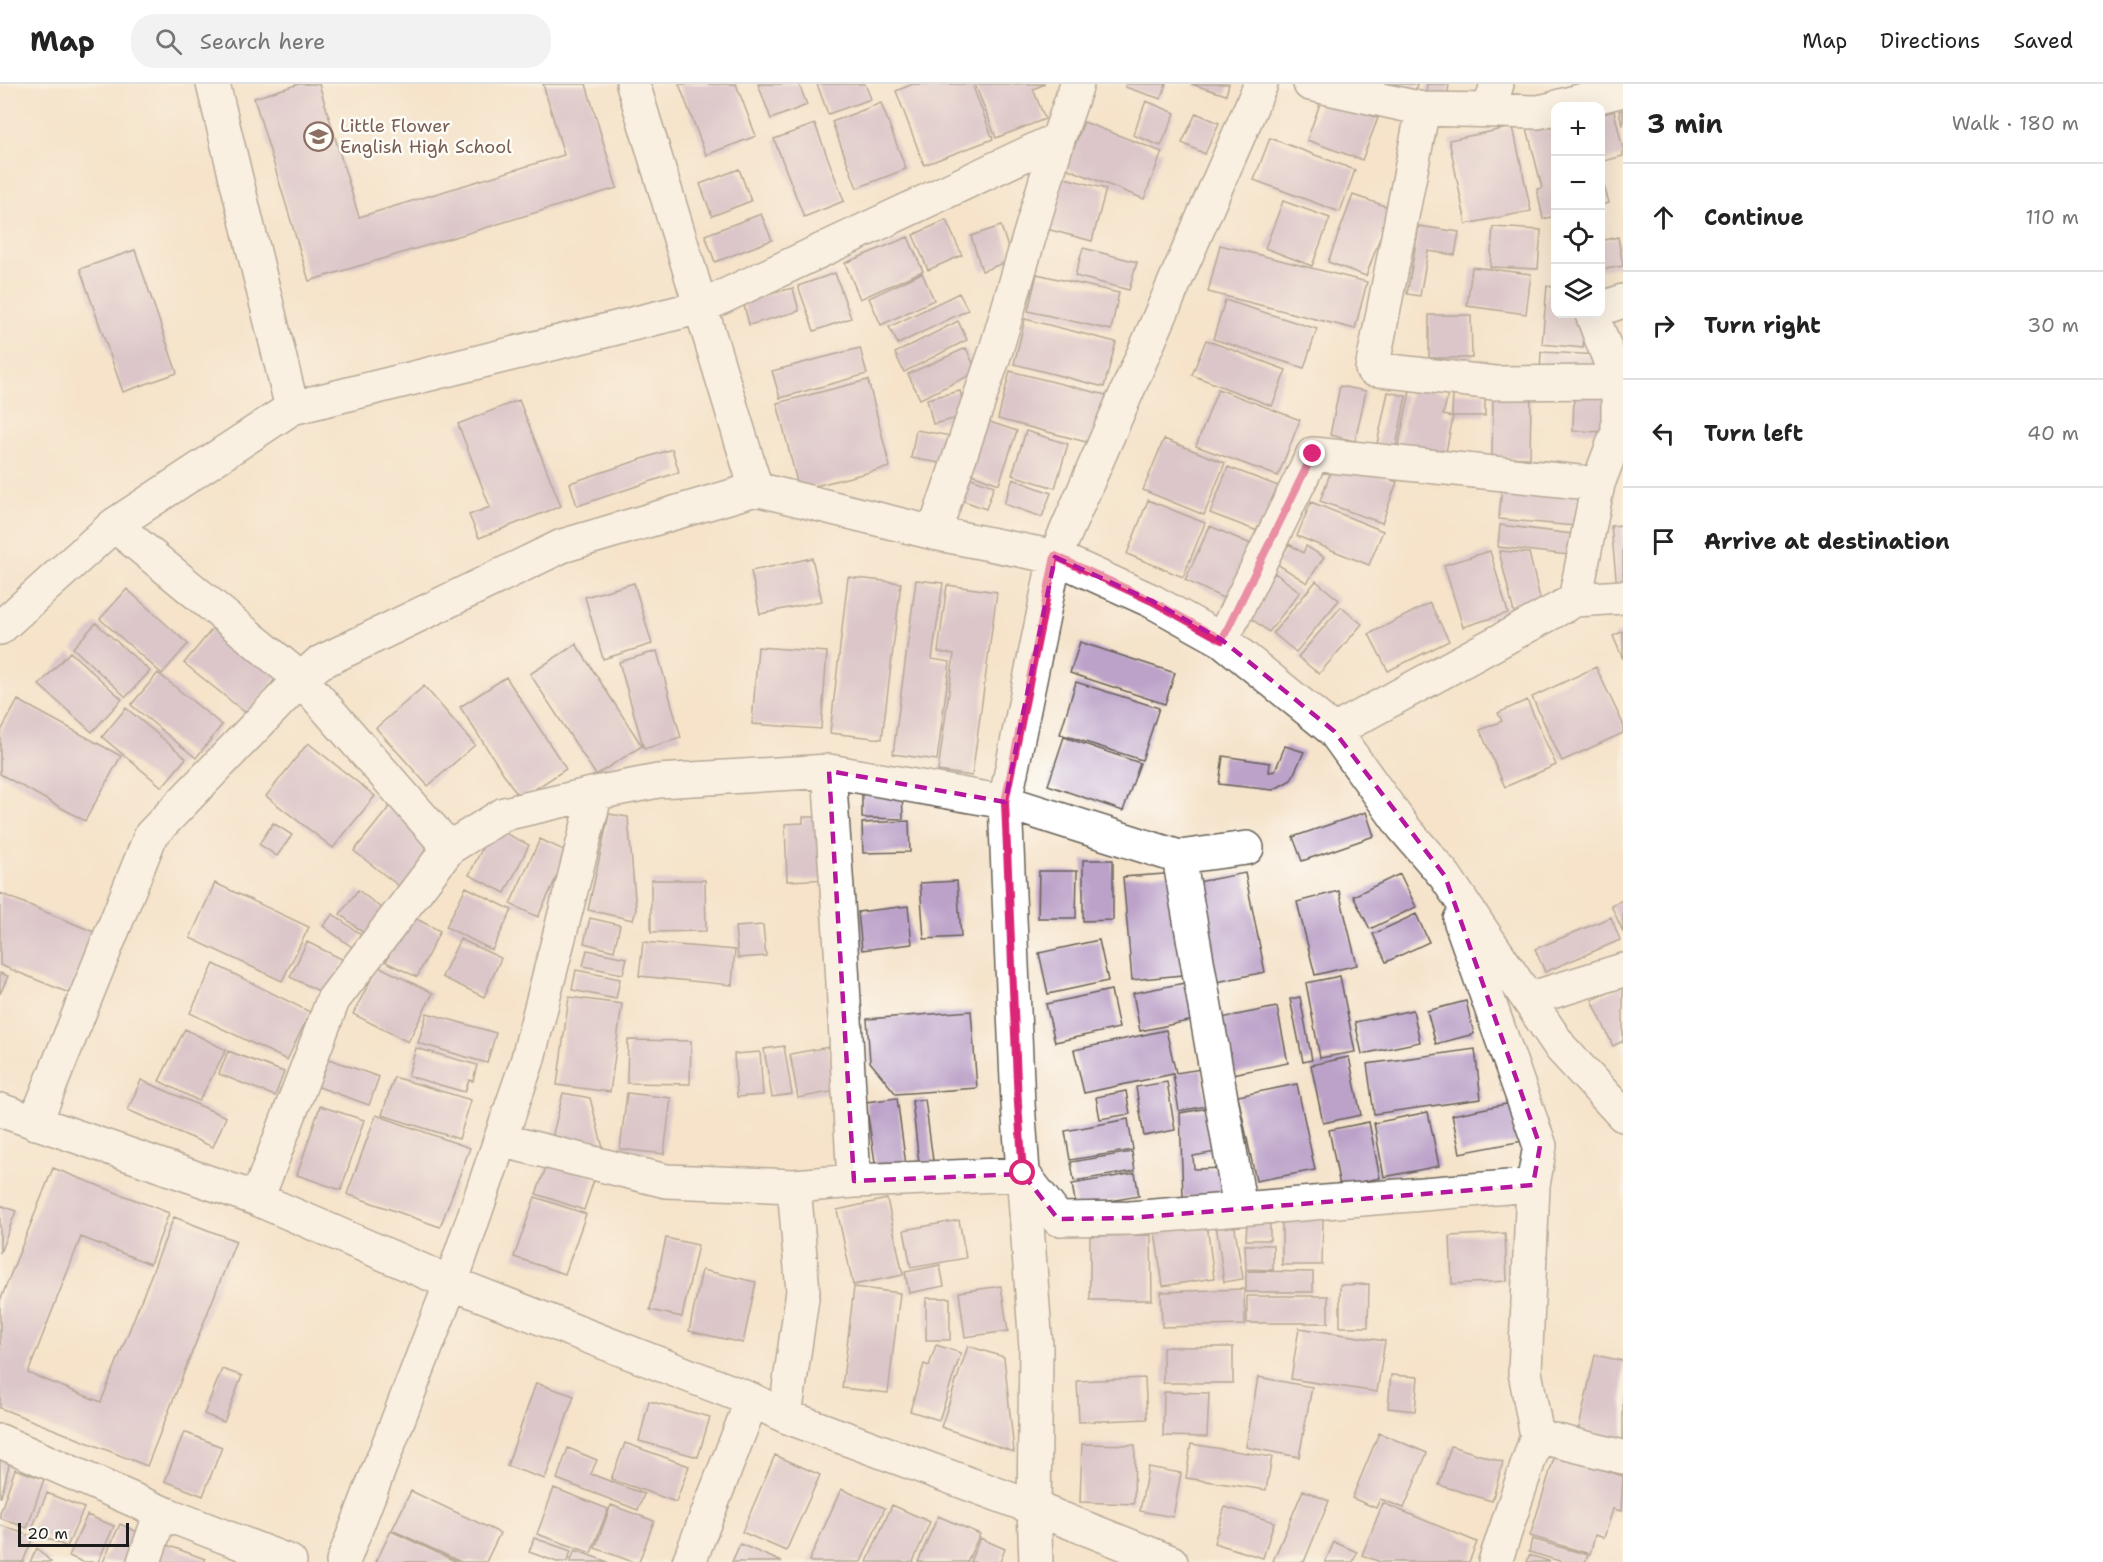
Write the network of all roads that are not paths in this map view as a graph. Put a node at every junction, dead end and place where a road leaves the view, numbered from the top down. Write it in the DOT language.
graph roads {
  1 [pos="213,84"];
  2 [pos="633,84"];
  3 [pos="1077,84"];
  4 [pos="1261,84"];
  5 [pos="1310,84"];
  6 [pos="1497,84"];
  7 [pos="1623,90"];
  8 [pos="1577,102"];
  9 [pos="1424,109"];
  10 [pos="1551,109"];
  11 [pos="1058,139"];
  12 [pos="1623,301"];
  13 [pos="701,307"];
  14 [pos="1605,307"];
  15 [pos="1594,318"];
  16 [pos="1618,382"];
  17 [pos="292,408"];
  18 [pos="1598,484"];
  19 [pos="756,489"];
  20 [pos="114,525"];
  21 [pos="934,533"];
  22 [pos="1055,556"];
  23 [pos="1623,597"];
  24 [pos="1575,600"];
  25 [pos="0,628"];
  26 [pos="1222,640"];
  27 [pos="301,680"];
  28 [pos="1334,731"];
  29 [pos="829,771"];
  30 [pos="596,793"];
  31 [pos="1005,802"];
  32 [pos="449,848"];
  33 [pos="1247,848"];
  34 [pos="1179,857"];
  35 [pos="1445,876"];
  36 [pos="1623,970"];
  37 [pos="1528,999"];
  38 [pos="0,1110"];
  39 [pos="1623,1115"];
  40 [pos="35,1123"];
  41 [pos="500,1140"];
  42 [pos="1023,1173"];
  43 [pos="854,1181"];
  44 [pos="1533,1185"];
  45 [pos="794,1186"];
  46 [pos="257,1199"];
  47 [pos="1240,1208"];
  48 [pos="450,1283"];
  49 [pos="752,1400"];
  50 [pos="785,1416"];
  51 [pos="1537,1436"];
  52 [pos="0,1441"];
  53 [pos="1623,1457"];
  54 [pos="1034,1508"];
  55 [pos="161,1512"];
  56 [pos="144,1562"];
  57 [pos="290,1562"];
  58 [pos="343,1562"];
  59 [pos="689,1562"];
  60 [pos="1036,1562"];
  61 [pos="1171,1562"];
  62 [pos="1495,1562"];
  1 -- 17 [label="street"];
  2 -- 13 [label="street"];
  3 -- 11 [label="street"];
  4 -- 22 [label="street"];
  5 -- 9 [label="street"];
  6 -- 9 [label="street"];
  7 -- 8 [label="street"];
  9 -- 10 [label="street"];
  9 -- 16 [label="street"];
  11 -- 13 [label="street"];
  11 -- 21 [label="street"];
  12 -- 14 [label="street"];
  13 -- 17 [label="street"];
  13 -- 19 [label="street"];
  15 -- 16 [label="street"];
  16 -- 18 [label="street"];
  17 -- 20 [label="street"];
  18 -- 24 [label="street"];
  18 -- 26 [label="street"];
  19 -- 21 [label="street"];
  19 -- 27 [label="street"];
  20 -- 25 [label="street"];
  20 -- 27 [label="street"];
  21 -- 22 [label="street"];
  22 -- 26 [label="street"];
  22 -- 31 [label="street"];
  23 -- 24 [label="street"];
  24 -- 28 [label="street"];
  26 -- 28 [label="street"];
  27 -- 32 [label="street"];
  27 -- 40 [label="street"];
  28 -- 35 [label="street"];
  29 -- 30 [label="street"];
  29 -- 31 [label="street"];
  29 -- 43 [label="street"];
  30 -- 32 [label="street"];
  30 -- 41 [label="street"];
  31 -- 34 [label="street"];
  31 -- 42 [label="street"];
  32 -- 46 [label="street"];
  33 -- 34 [label="street"];
  34 -- 47 [label="street"];
  35 -- 37 [label="street"];
  35 -- 44 [label="street"];
  36 -- 37 [label="street"];
  37 -- 39 [label="street"];
  38 -- 40 [label="street"];
  40 -- 46 [label="street"];
  41 -- 45 [label="street"];
  41 -- 48 [label="street"];
  42 -- 43 [label="street"];
  42 -- 47 [label="street"];
  42 -- 54 [label="street"];
  43 -- 45 [label="street"];
  44 -- 47 [label="street"];
  44 -- 51 [label="street"];
  45 -- 50 [label="street"];
  46 -- 48 [label="street"];
  48 -- 49 [label="street"];
  48 -- 58 [label="street"];
  49 -- 50 [label="street"];
  49 -- 59 [label="street"];
  50 -- 54 [label="street"];
  51 -- 53 [label="street"];
  51 -- 62 [label="street"];
  52 -- 55 [label="street"];
  54 -- 60 [label="street"];
  54 -- 61 [label="street"];
  55 -- 56 [label="street"];
  55 -- 57 [label="street"];
}
